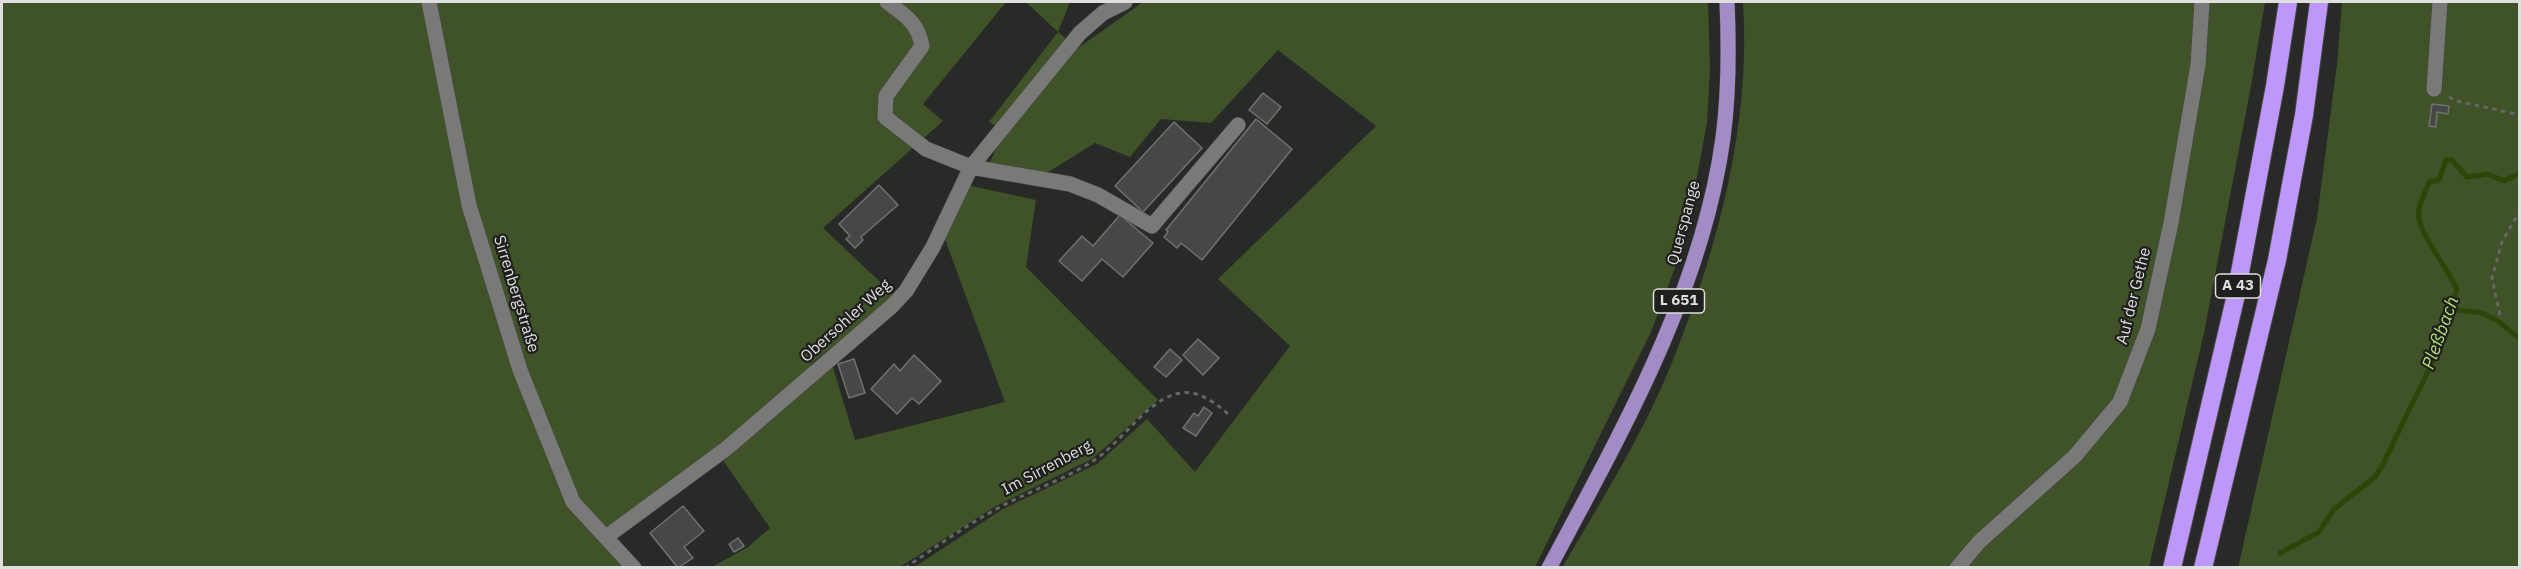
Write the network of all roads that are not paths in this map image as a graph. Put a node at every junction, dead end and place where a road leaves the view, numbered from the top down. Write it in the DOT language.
graph roads {
  1 [pos="429,2"];
  2 [pos="887,2"];
  3 [pos="1125,2"];
  4 [pos="1727,2"];
  5 [pos="2202,2"];
  6 [pos="2288,2"];
  7 [pos="2319,2"];
  8 [pos="2440,2"];
  9 [pos="2434,89"];
  10 [pos="1238,124"];
  11 [pos="971,167"];
  12 [pos="606,537"];
  13 [pos="633,567"];
  14 [pos="1549,567"];
  15 [pos="1958,567"];
  16 [pos="2172,567"];
  17 [pos="2202,567"];
  1 -- 12 [label="street, Sirrenbergstraße"];
  2 -- 11 [label="street"];
  3 -- 11 [label="street, Obersohler Weg"];
  4 -- 14 [label="main road, Querspange / L 651"];
  5 -- 15 [label="street, Auf der Gethe"];
  6 -- 16 [label="highway, A 43"];
  7 -- 17 [label="highway, A 43"];
  8 -- 9 [label="street"];
  10 -- 11 [label="street"];
  11 -- 12 [label="street, Obersohler Weg"];
  12 -- 13 [label="street, Sirrenbergstraße"];
}
